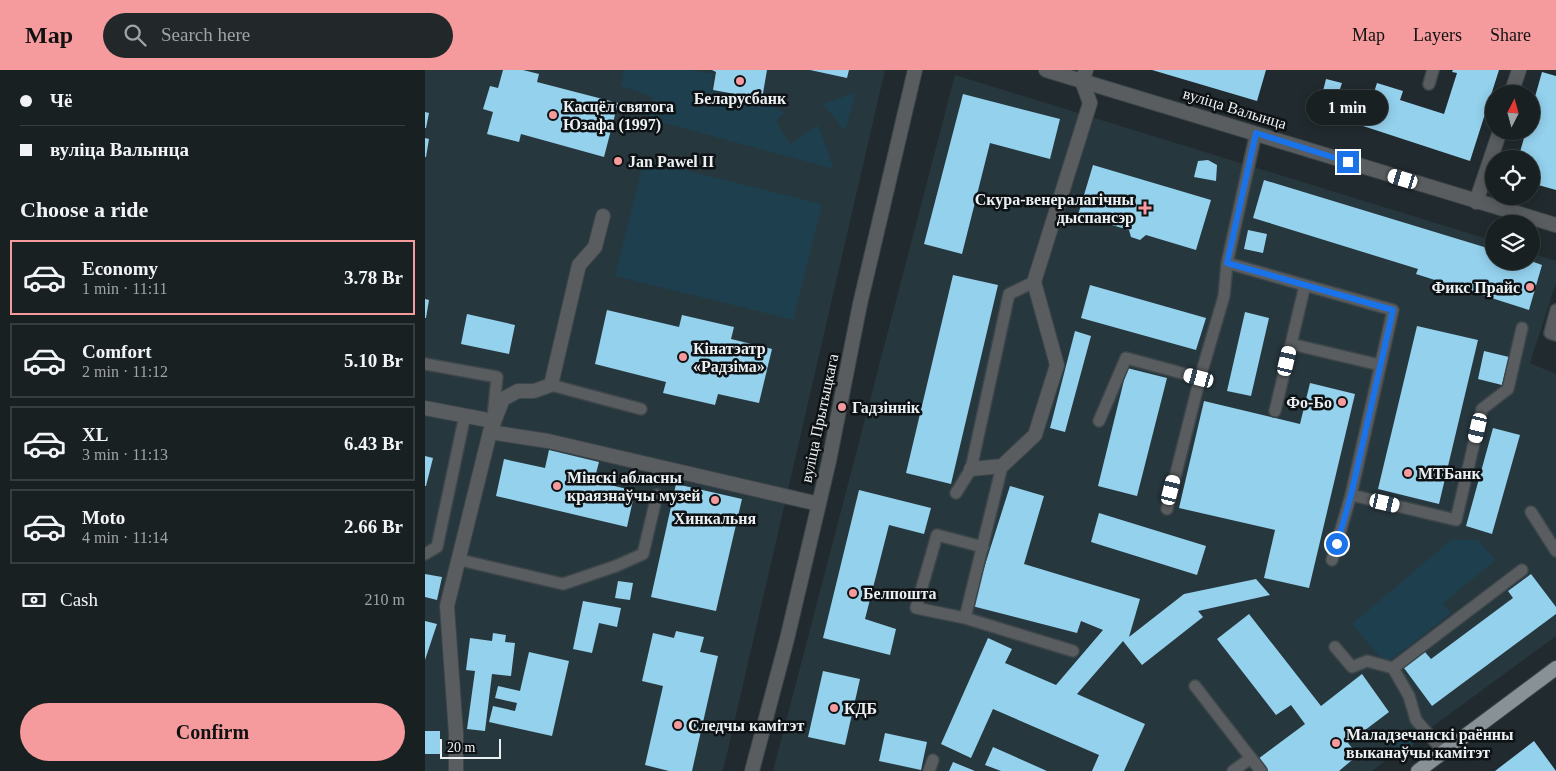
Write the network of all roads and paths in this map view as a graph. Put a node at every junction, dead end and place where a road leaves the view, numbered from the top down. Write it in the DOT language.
graph roads {
  1 [pos="915,70"];
  2 [pos="1046,70"];
  3 [pos="1433,70"];
  4 [pos="1519,70"];
  5 [pos="1084,75"];
  6 [pos="1429,84"];
  7 [pos="1514,85"];
  8 [pos="1256,133"];
  9 [pos="1497,140"];
  10 [pos="1476,202"];
  11 [pos="603,216"];
  12 [pos="1556,225"];
  13 [pos="1227,263"];
  14 [pos="1034,282"];
  15 [pos="1305,285"];
  16 [pos="1556,310"];
  17 [pos="1522,328"];
  18 [pos="1556,335"];
  19 [pos="1291,344"];
  20 [pos="425,364"];
  21 [pos="1379,365"];
  22 [pos="1199,378"];
  23 [pos="551,385"];
  24 [pos="425,408"];
  25 [pos="641,409"];
  26 [pos="1275,411"];
  27 [pos="465,416"];
  28 [pos="1099,421"];
  29 [pos="491,426"];
  30 [pos="1002,466"];
  31 [pos="971,469"];
  32 [pos="956,493"];
  33 [pos="1351,495"];
  34 [pos="657,496"];
  35 [pos="819,504"];
  36 [pos="1167,509"];
  37 [pos="1531,512"];
  38 [pos="983,547"];
  39 [pos="1556,550"];
  40 [pos="425,554"];
  41 [pos="460,560"];
  42 [pos="1332,560"];
  43 [pos="1522,570"];
  44 [pos="965,618"];
  45 [pos="1335,647"];
  46 [pos="1073,651"];
  47 [pos="1393,668"];
  48 [pos="1556,668"];
  49 [pos="1195,686"];
  50 [pos="1444,752"];
  51 [pos="1251,758"];
  52 [pos="456,771"];
  53 [pos="752,771"];
  54 [pos="1233,771"];
  55 [pos="1261,771"];
  56 [pos="1418,771"];
  1 -- 35 [label="street, вуліца Прытыцкага"];
  2 -- 5 [label="street, вуліца Валынца"];
  3 -- 6 [label="lane"];
  4 -- 7 [label="street"];
  5 -- 8 [label="street, вуліца Валынца"];
  5 -- 14 [label="street"];
  8 -- 10 [label="street, вуліца Валынца"];
  8 -- 13 [label="lane"];
  9 -- 10 [label="street"];
  10 -- 12 [label="street, вуліца Валынца"];
  11 -- 23 [label="street"];
  13 -- 15 [label="lane"];
  13 -- 22 [label="lane"];
  14 -- 30 [label="street"];
  14 -- 31 [label="lane"];
  15 -- 19 [label="lane"];
  15 -- 21 [label="lane"];
  16 -- 18 [label="lane"];
  17 -- 33 [label="lane"];
  19 -- 21 [label="lane"];
  19 -- 26 [label="lane"];
  20 -- 29 [label="lane"];
  21 -- 33 [label="lane"];
  22 -- 28 [label="lane"];
  22 -- 36 [label="lane"];
  23 -- 25 [label="lane"];
  23 -- 29 [label="street"];
  24 -- 27 [label="street"];
  27 -- 29 [label="street"];
  27 -- 40 [label="lane"];
  29 -- 35 [label="street"];
  29 -- 41 [label="street"];
  30 -- 31 [label="street"];
  30 -- 38 [label="lane"];
  31 -- 32 [label="lane"];
  33 -- 42 [label="lane"];
  34 -- 41 [label="lane"];
  35 -- 53 [label="street, вуліца Прытыцкага"];
  37 -- 39 [label="lane"];
  38 -- 44 [label="lane"];
  38 -- 44 [label="lane"];
  41 -- 52 [label="street"];
  43 -- 47 [label="lane"];
  44 -- 46 [label="lane"];
  45 -- 47 [label="lane"];
  47 -- 50 [label="lane"];
  48 -- 50 [label="main road"];
  49 -- 51 [label="lane"];
  50 -- 56 [label="main road"];
  51 -- 54 [label="lane"];
  51 -- 55 [label="lane"];
}
